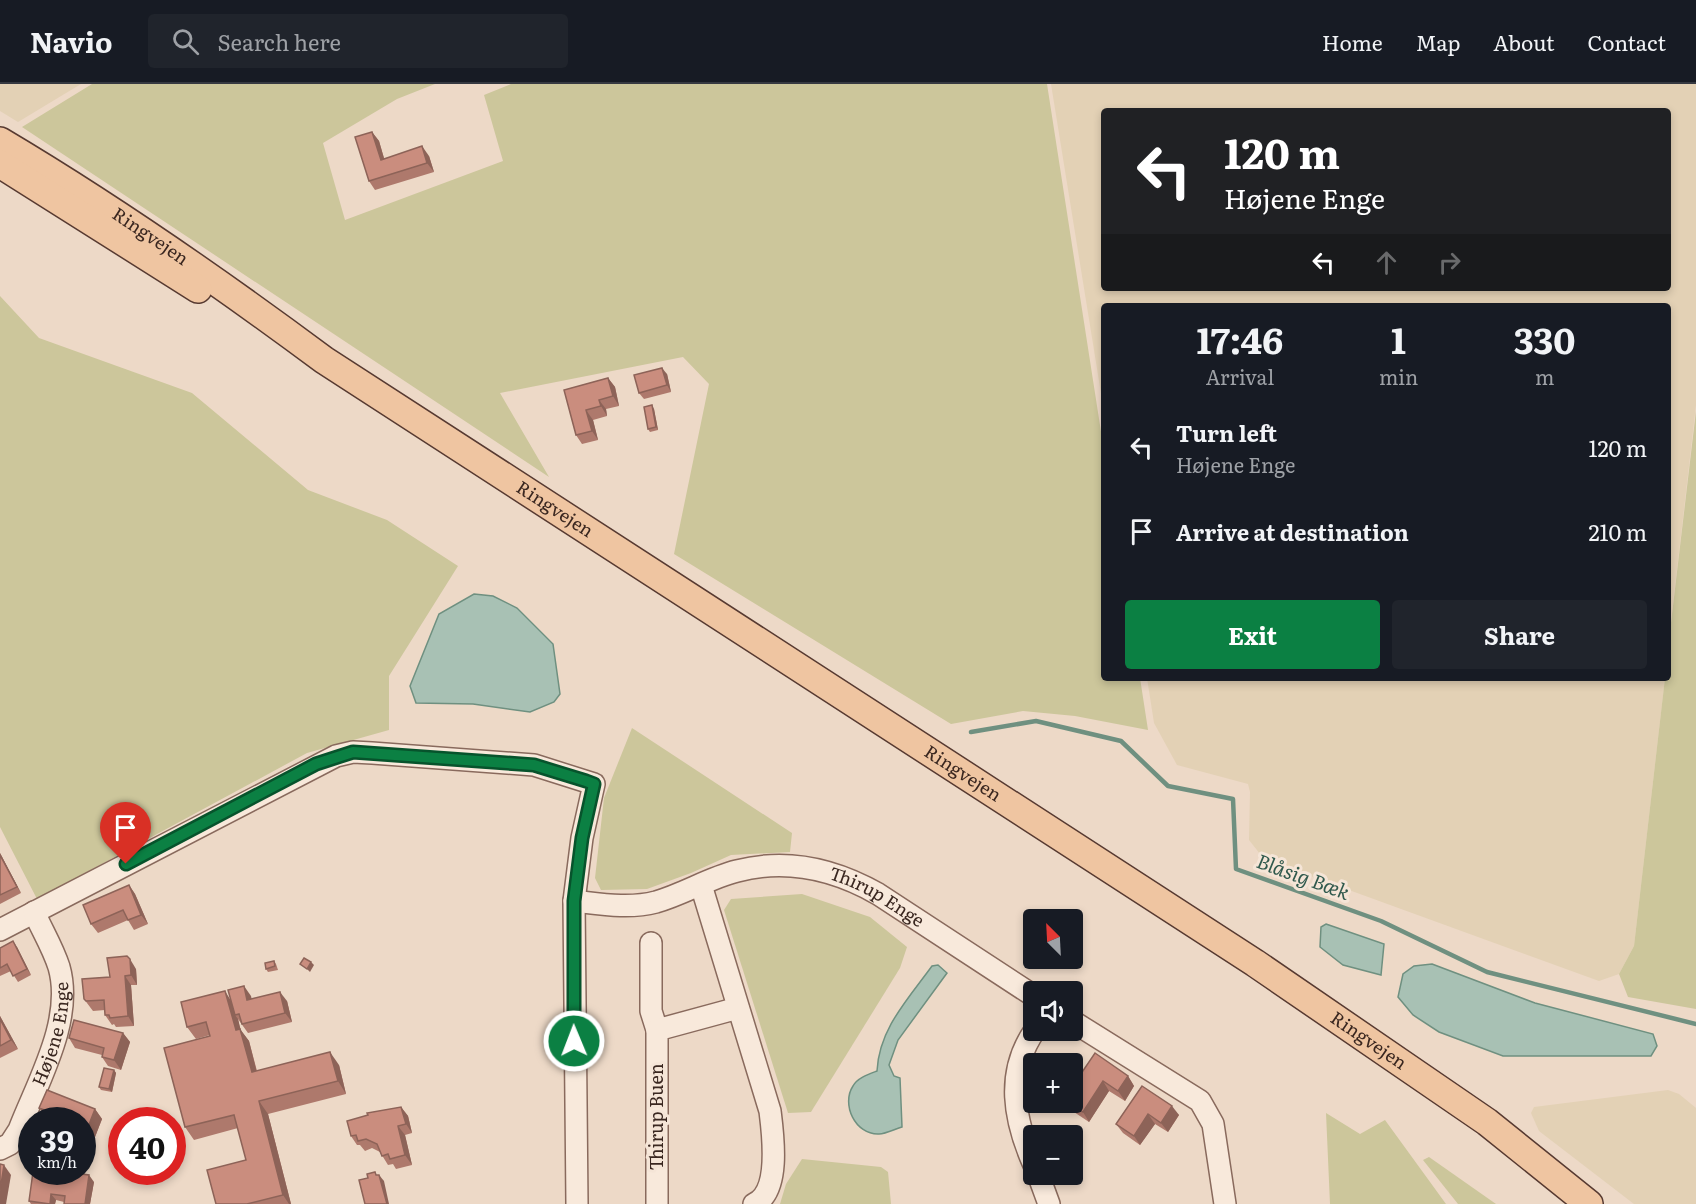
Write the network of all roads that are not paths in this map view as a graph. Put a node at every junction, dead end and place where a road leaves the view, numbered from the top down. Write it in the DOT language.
graph roads {
  1 [pos="0,141"];
  2 [pos="0,164"];
  3 [pos="324,360"];
  4 [pos="701,885"];
  5 [pos="574,901"];
  6 [pos="34,912"];
  7 [pos="0,930"];
  8 [pos="651,943"];
  9 [pos="1023,989"];
  10 [pos="738,1008"];
  11 [pos="1083,1028"];
  12 [pos="657,1030"];
  13 [pos="1029,1041"];
  14 [pos="1023,1140"];
  15 [pos="0,1149"];
  16 [pos="1042,1185"];
  17 [pos="758,1202"];
  18 [pos="577,1204"];
  19 [pos="657,1204"];
  20 [pos="1049,1204"];
  21 [pos="1225,1204"];
  22 [pos="1589,1204"];
  1 -- 3 [label="main road, Ringvejen"];
  2 -- 3 [label="main road, Ringvejen"];
  3 -- 22 [label="main road, Ringvejen"];
  4 -- 5 [label="street, Thirup Enge"];
  4 -- 9 [label="street, Thirup Enge"];
  4 -- 10 [label="street"];
  5 -- 6 [label="street"];
  5 -- 18 [label="street"];
  6 -- 7 [label="street"];
  6 -- 15 [label="street, Højene Enge"];
  8 -- 12 [label="street, Thirup Buen"];
  10 -- 12 [label="street"];
  10 -- 17 [label="street"];
  11 -- 21 [label="street"];
  12 -- 19 [label="street, Thirup Buen"];
  13 -- 14 [label="street"];
  16 -- 20 [label="street"];
}
